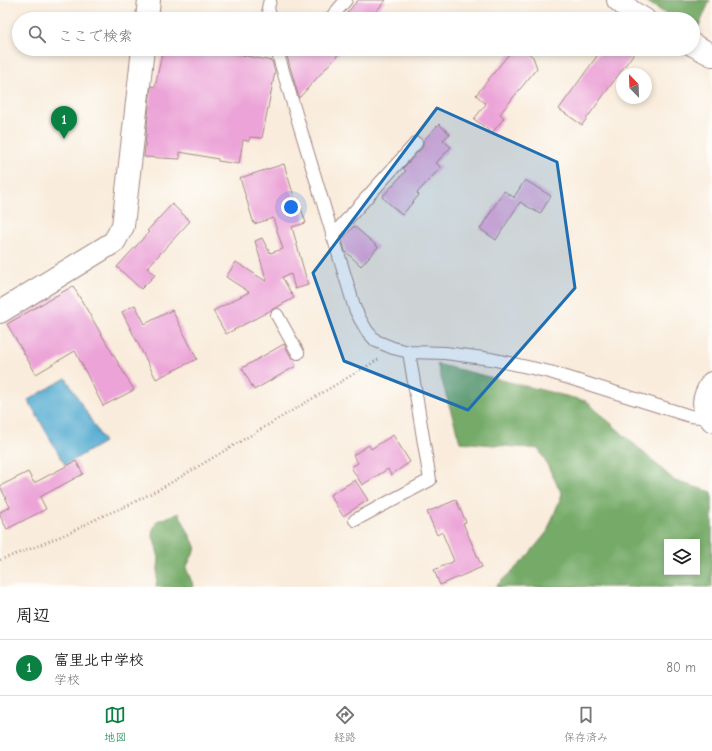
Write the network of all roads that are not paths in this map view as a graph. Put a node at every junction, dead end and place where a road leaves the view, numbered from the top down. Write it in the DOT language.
graph roads {
  1 [pos="149,0"];
  2 [pos="270,0"];
  3 [pos="346,0"];
  4 [pos="618,0"];
  5 [pos="148,12"];
  6 [pos="269,12"];
  7 [pos="336,12"];
  8 [pos="632,12"];
  9 [pos="700,49"];
  10 [pos="712,55"];
  11 [pos="142,56"];
  12 [pos="279,56"];
  13 [pos="416,143"];
  14 [pos="332,236"];
  15 [pos="0,310"];
  16 [pos="277,315"];
  17 [pos="409,352"];
  18 [pos="298,353"];
  19 [pos="712,383"];
  20 [pos="709,418"];
  21 [pos="355,520"];
  1 -- 5 [label="street"];
  2 -- 6 [label="lane"];
  3 -- 7 [label="lane"];
  4 -- 8 [label="street"];
  9 -- 10 [label="street"];
  11 -- 15 [label="street"];
  12 -- 14 [label="lane"];
  13 -- 14 [label="lane"];
  14 -- 17 [label="lane"];
  16 -- 18 [label="lane"];
  17 -- 20 [label="lane"];
  17 -- 21 [label="lane"];
  19 -- 20 [label="street"];
}
